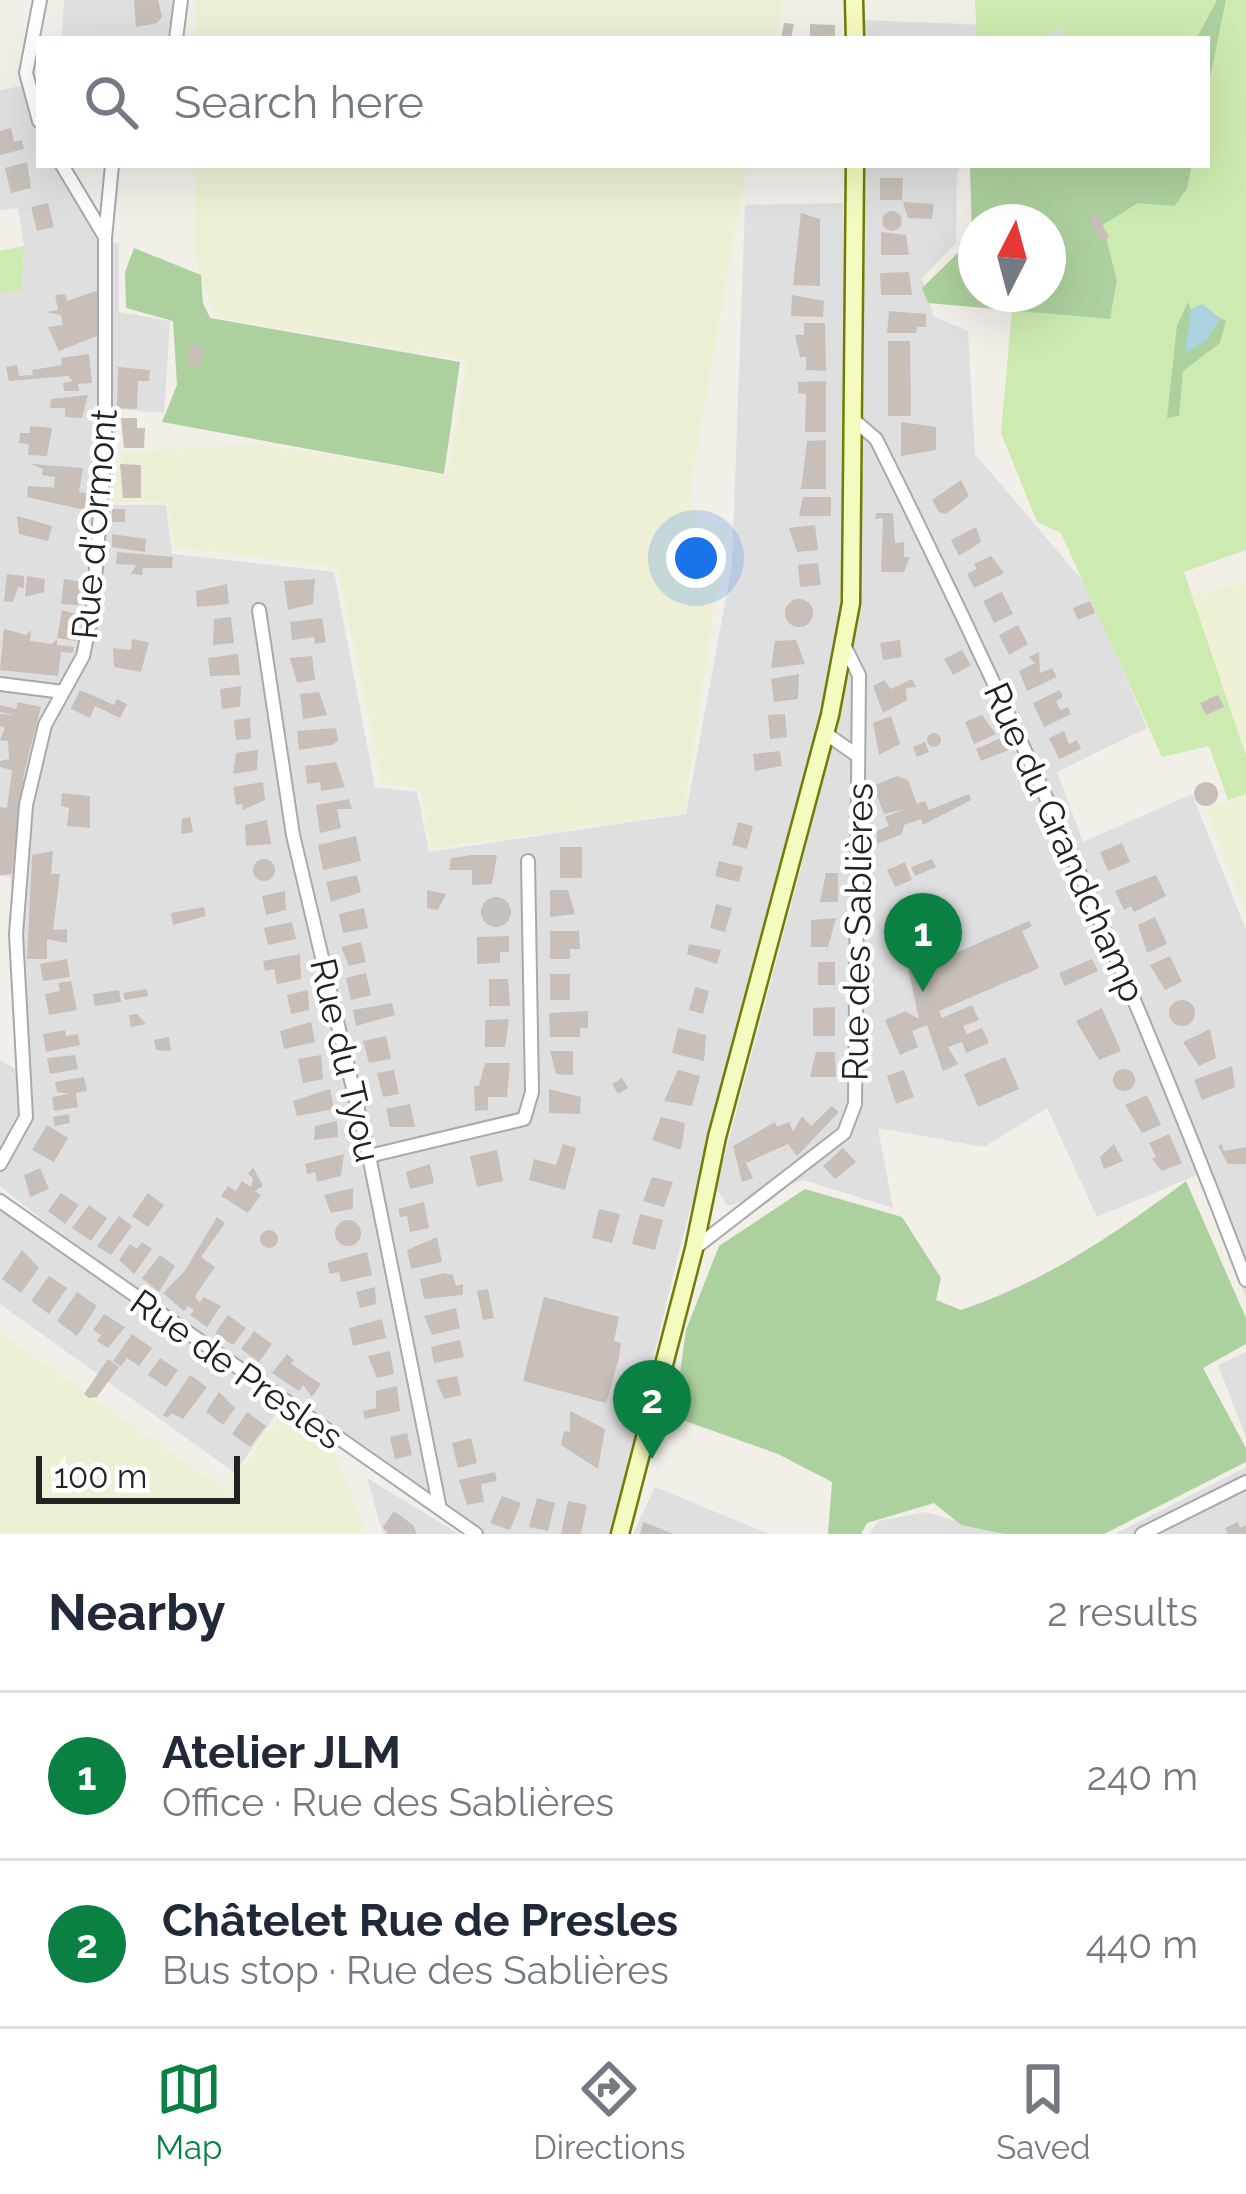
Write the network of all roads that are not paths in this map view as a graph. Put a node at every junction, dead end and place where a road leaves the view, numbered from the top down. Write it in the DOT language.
graph roads {
  1 [pos="40,0"];
  2 [pos="181,0"];
  3 [pos="854,0"];
  4 [pos="176,36"];
  5 [pos="855,36"];
  6 [pos="36,110"];
  7 [pos="64,168"];
  8 [pos="112,168"];
  9 [pos="855,168"];
  10 [pos="105,238"];
  11 [pos="854,420"];
  12 [pos="259,610"];
  13 [pos="844,643"];
  14 [pos="0,684"];
  15 [pos="63,692"];
  16 [pos="831,709"];
  17 [pos="859,718"];
  18 [pos="825,733"];
  19 [pos="858,756"];
  20 [pos="528,861"];
  21 [pos="369,1156"];
  22 [pos="0,1164"];
  23 [pos="0,1201"];
  24 [pos="702,1210"];
  25 [pos="727,1226"];
  26 [pos="694,1249"];
  27 [pos="1246,1280"];
  28 [pos="1246,1482"];
  29 [pos="440,1509"];
  30 [pos="476,1534"];
  31 [pos="620,1534"];
  32 [pos="1142,1534"];
  1 -- 6 [label="street"];
  2 -- 4 [label="street"];
  3 -- 5 [label="main road"];
  7 -- 10 [label="street"];
  8 -- 10 [label="street, Rue d'Ormont"];
  9 -- 11 [label="main road, Rue des Sablières"];
  10 -- 15 [label="street, Rue d'Ormont"];
  11 -- 13 [label="main road, Rue des Sablières"];
  11 -- 27 [label="street, Rue du Grandchamp"];
  12 -- 21 [label="street, Rue du Tyou"];
  13 -- 16 [label="main road, Rue des Sablières"];
  13 -- 17 [label="street, Rue des Sablières"];
  14 -- 15 [label="street"];
  15 -- 22 [label="street, Rue d'Ormont"];
  16 -- 17 [label="street"];
  16 -- 18 [label="main road, Rue des Sablières"];
  17 -- 19 [label="street, Rue des Sablières"];
  18 -- 19 [label="street, Rue des Sablières"];
  18 -- 24 [label="main road, Rue des Sablières"];
  19 -- 25 [label="street, Rue des Sablières"];
  20 -- 21 [label="street"];
  21 -- 29 [label="street, Rue du Tyou"];
  23 -- 29 [label="street, Rue de Presles"];
  24 -- 25 [label="street"];
  24 -- 26 [label="main road, Rue des Sablières"];
  25 -- 26 [label="street, Rue des Sablières"];
  26 -- 31 [label="main road, Rue des Sablières"];
  28 -- 32 [label="street"];
  29 -- 30 [label="street, Rue de Presles"];
}
